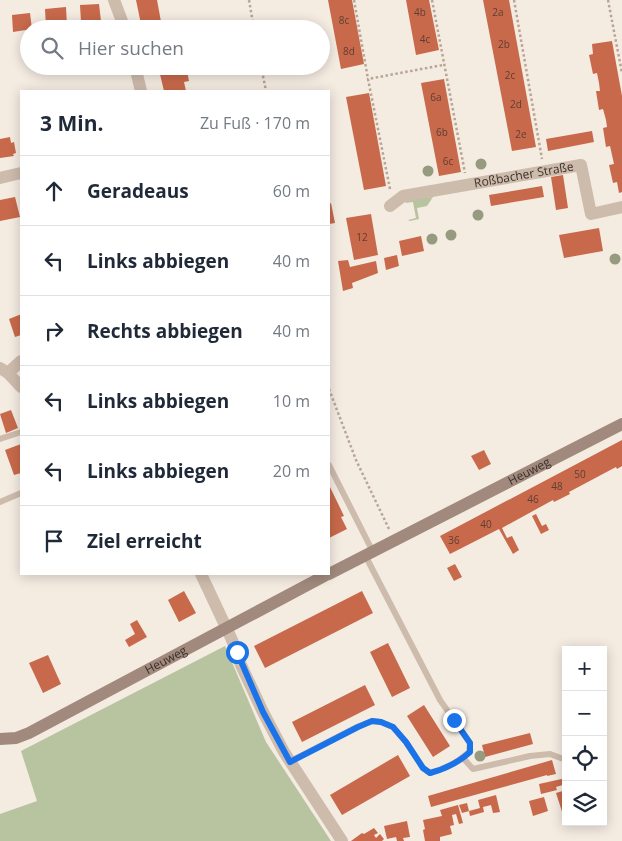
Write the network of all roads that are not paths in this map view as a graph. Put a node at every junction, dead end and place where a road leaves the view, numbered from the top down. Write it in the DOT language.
graph roads {
  1 [pos="114,0"];
  2 [pos="122,20"];
  3 [pos="137,75"];
  4 [pos="141,90"];
  5 [pos="20,173"];
  6 [pos="0,178"];
  7 [pos="391,205"];
  8 [pos="622,207"];
  9 [pos="20,362"];
  10 [pos="4,371"];
  11 [pos="20,386"];
  12 [pos="622,424"];
  13 [pos="20,432"];
  14 [pos="0,439"];
  15 [pos="330,466"];
  16 [pos="20,493"];
  17 [pos="0,502"];
  18 [pos="369,552"];
  19 [pos="330,573"];
  20 [pos="201,575"];
  21 [pos="327,575"];
  22 [pos="226,628"];
  23 [pos="0,739"];
  24 [pos="463,758"];
  25 [pos="562,758"];
  26 [pos="290,762"];
  27 [pos="342,841"];
  1 -- 2 [label="street"];
  3 -- 4 [label="street"];
  5 -- 6 [label="street"];
  7 -- 8 [label="street, Roßbacher Straße"];
  9 -- 10 [label="street"];
  10 -- 11 [label="street"];
  12 -- 18 [label="street, Heuweg"];
  13 -- 14 [label="lane"];
  15 -- 18 [label="lane"];
  16 -- 17 [label="lane"];
  18 -- 19 [label="street, Heuweg"];
  18 -- 24 [label="lane"];
  20 -- 22 [label="street"];
  21 -- 22 [label="street, Heuweg"];
  22 -- 23 [label="street, Heuweg"];
  22 -- 26 [label="street"];
  24 -- 25 [label="lane"];
  24 -- 26 [label="lane"];
  26 -- 27 [label="street"];
}
